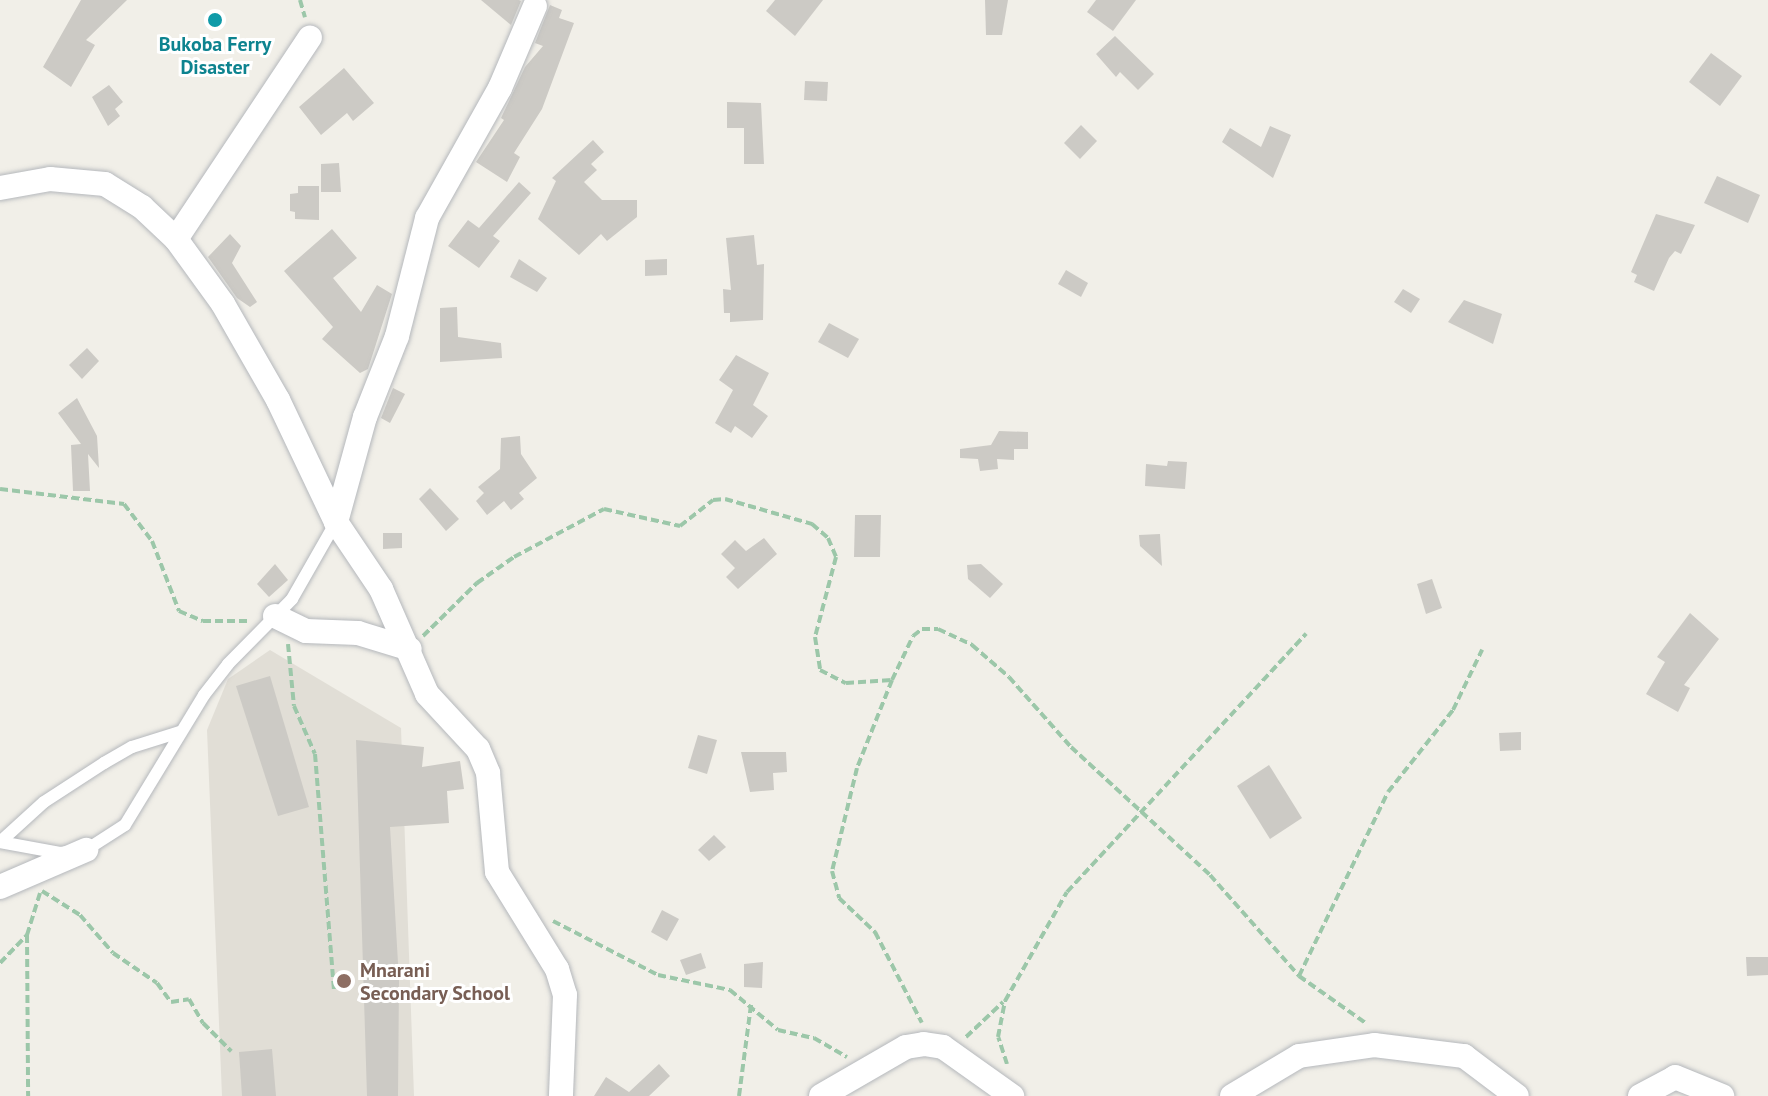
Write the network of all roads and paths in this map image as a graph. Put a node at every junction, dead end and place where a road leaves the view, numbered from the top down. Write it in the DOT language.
graph roads {
  1 [pos="535,6"];
  2 [pos="310,37"];
  3 [pos="0,188"];
  4 [pos="176,239"];
  5 [pos="0,489"];
  6 [pos="336,522"];
  7 [pos="284,622"];
  8 [pos="1306,634"];
  9 [pos="410,649"];
  10 [pos="1482,650"];
  11 [pos="892,680"];
  12 [pos="180,732"];
  13 [pos="1138,810"];
  14 [pos="0,842"];
  15 [pos="86,850"];
  16 [pos="42,880"];
  17 [pos="0,887"];
  18 [pos="541,914"];
  19 [pos="27,935"];
  20 [pos="0,963"];
  21 [pos="1299,976"];
  22 [pos="334,990"];
  23 [pos="1005,1001"];
  24 [pos="751,1005"];
  25 [pos="1375,1026"];
  26 [pos="936,1038"];
  27 [pos="231,1051"];
  28 [pos="866,1070"];
  29 [pos="1012,1095"];
  30 [pos="28,1096"];
  31 [pos="561,1096"];
  32 [pos="739,1096"];
  33 [pos="821,1096"];
  34 [pos="1232,1096"];
  35 [pos="1517,1096"];
  36 [pos="1640,1096"];
  37 [pos="1722,1096"];
  1 -- 6 [label="street"];
  2 -- 4 [label="street"];
  3 -- 4 [label="street"];
  4 -- 6 [label="street"];
  5 -- 7 [label="path"];
  6 -- 7 [label="lane"];
  6 -- 9 [label="street"];
  7 -- 9 [label="street"];
  7 -- 12 [label="lane"];
  7 -- 22 [label="path"];
  8 -- 13 [label="path"];
  9 -- 11 [label="path"];
  9 -- 31 [label="street"];
  10 -- 21 [label="path"];
  11 -- 13 [label="path"];
  11 -- 26 [label="path"];
  12 -- 14 [label="lane"];
  12 -- 15 [label="lane"];
  13 -- 21 [label="path"];
  13 -- 23 [label="path"];
  14 -- 15 [label="lane"];
  15 -- 16 [label="street"];
  16 -- 17 [label="street"];
  16 -- 19 [label="path"];
  16 -- 27 [label="path"];
  18 -- 24 [label="path"];
  19 -- 20 [label="path"];
  19 -- 30 [label="path"];
  21 -- 25 [label="path"];
  23 -- 26 [label="path"];
  23 -- 29 [label="path"];
  24 -- 28 [label="path"];
  24 -- 32 [label="path"];
  26 -- 28 [label="street"];
  26 -- 29 [label="street"];
  28 -- 33 [label="street"];
  34 -- 35 [label="street"];
  36 -- 37 [label="street"];
}
